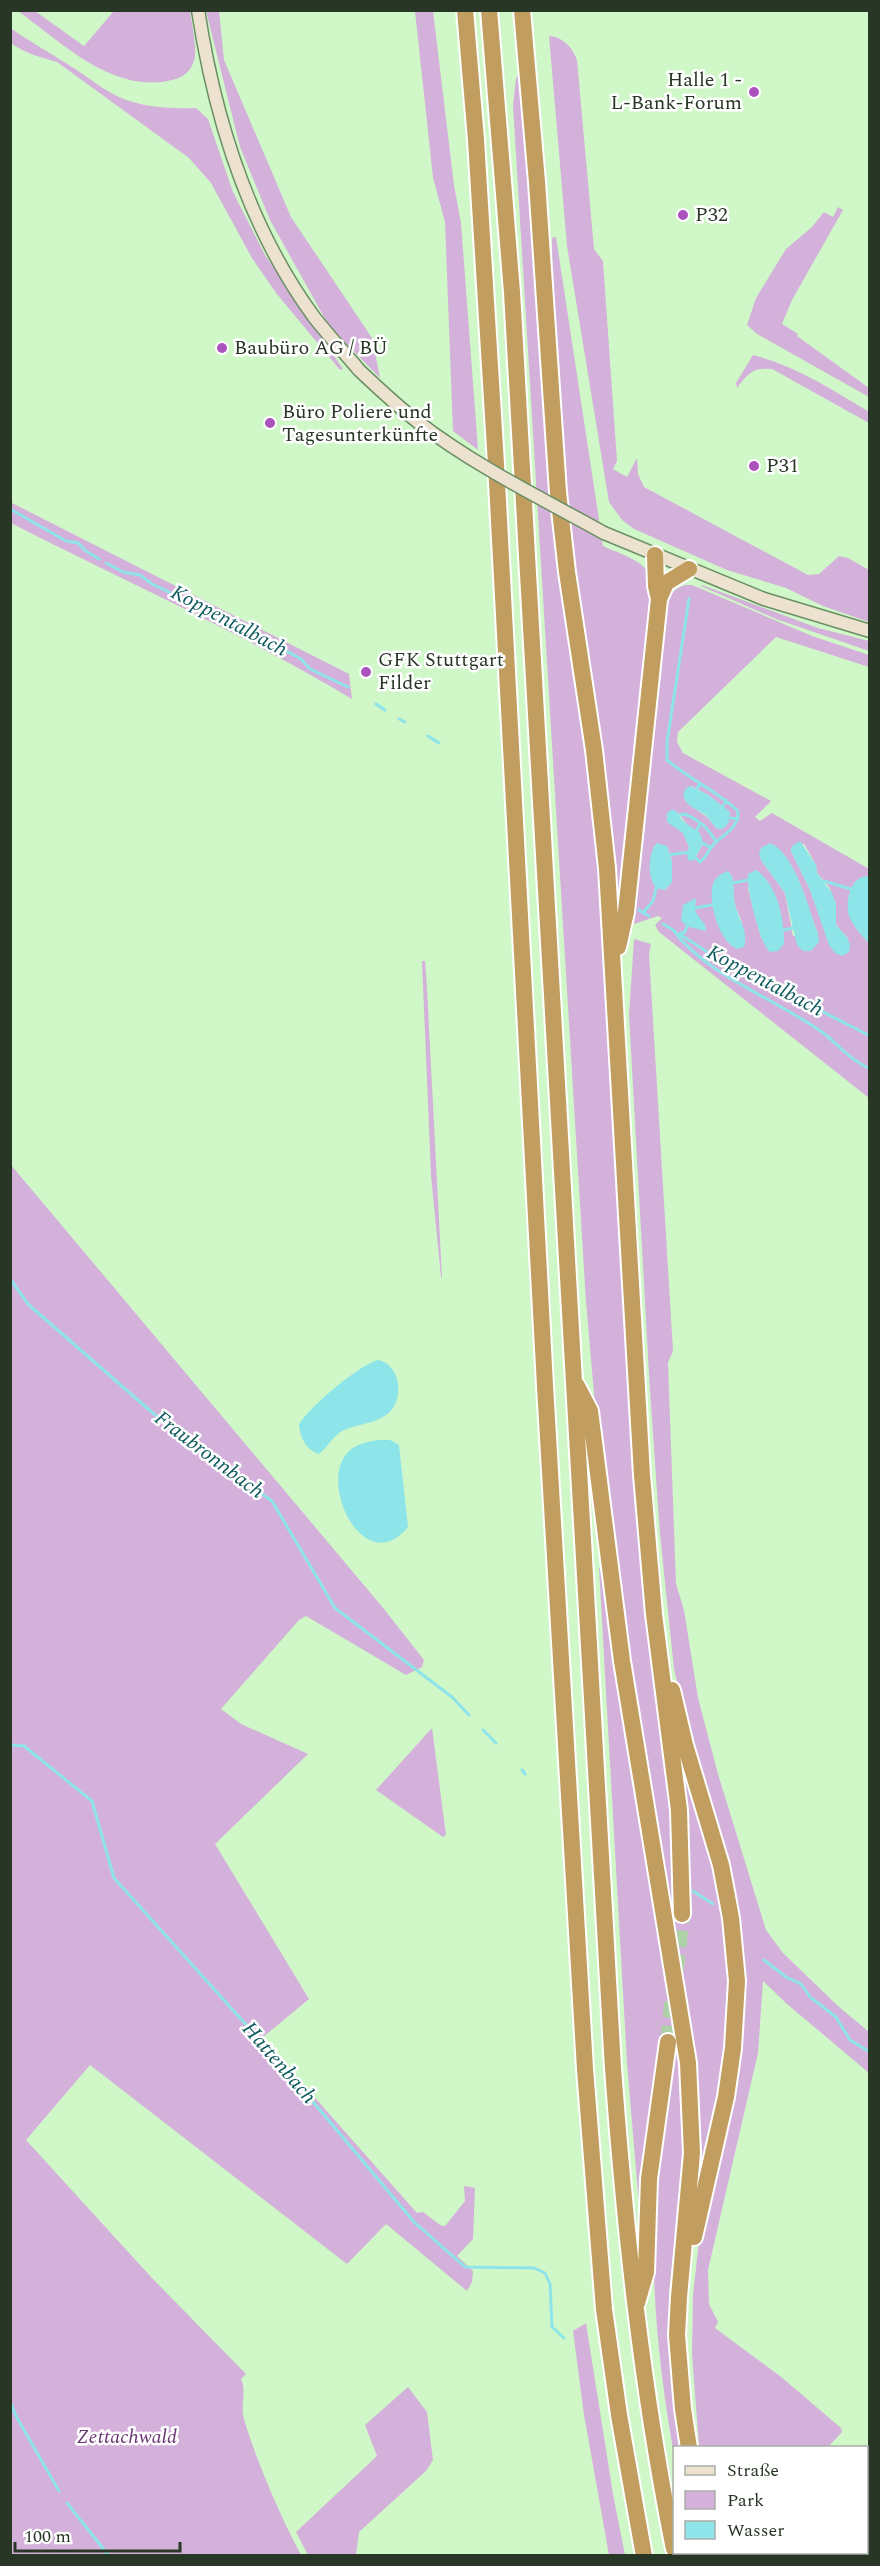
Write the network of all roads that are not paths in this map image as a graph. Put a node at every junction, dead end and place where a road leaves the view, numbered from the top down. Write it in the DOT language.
graph roads {
  1 [pos="198,10"];
  2 [pos="465,10"];
  3 [pos="489,10"];
  4 [pos="524,15"];
  5 [pos="655,555"];
  6 [pos="689,569"];
  7 [pos="659,599"];
  8 [pos="870,631"];
  9 [pos="613,969"];
  10 [pos="574,1381"];
  11 [pos="659,1659"];
  12 [pos="682,1914"];
  13 [pos="668,2042"];
  14 [pos="681,2261"];
  15 [pos="635,2310"];
  16 [pos="689,2446"];
  17 [pos="673,2541"];
  18 [pos="644,2556"];
  1 -- 5 [label="main road, bridge"];
  2 -- 18 [label="highway"];
  3 -- 10 [label="highway"];
  4 -- 9 [label="highway"];
  5 -- 6 [label="main road"];
  5 -- 7 [label="highway"];
  6 -- 7 [label="highway"];
  6 -- 8 [label="main road"];
  7 -- 9 [label="highway"];
  9 -- 11 [label="highway"];
  10 -- 14 [label="highway"];
  10 -- 15 [label="highway"];
  11 -- 12 [label="highway"];
  11 -- 14 [label="highway"];
  13 -- 15 [label="highway"];
  14 -- 16 [label="highway"];
  15 -- 17 [label="highway"];
}
